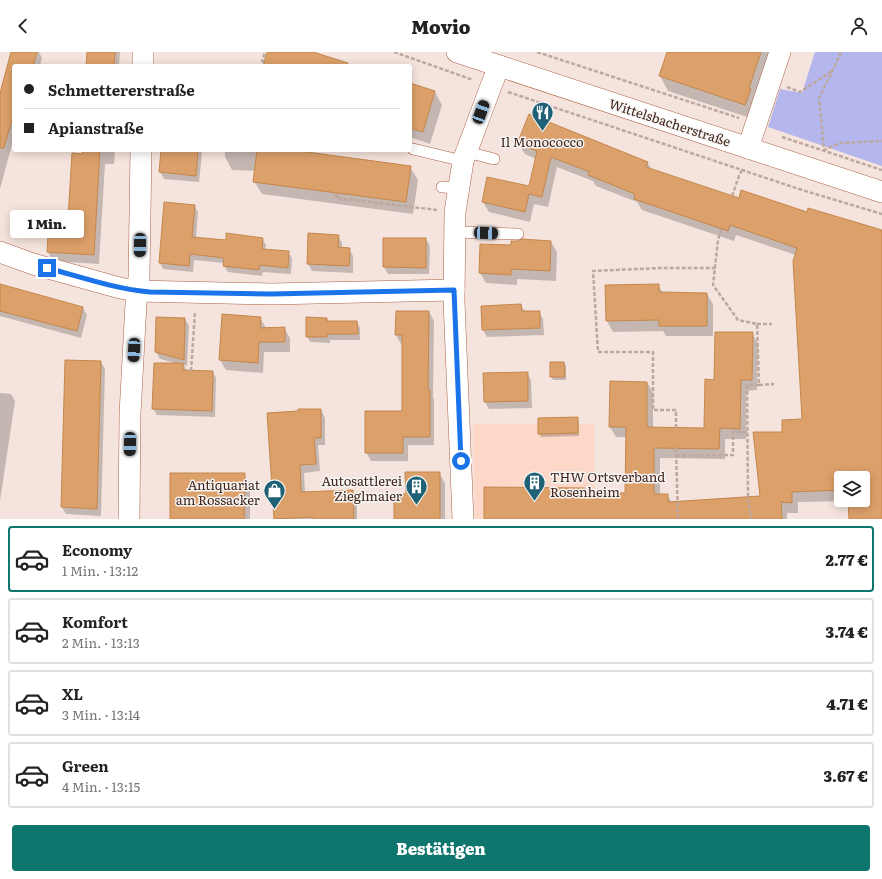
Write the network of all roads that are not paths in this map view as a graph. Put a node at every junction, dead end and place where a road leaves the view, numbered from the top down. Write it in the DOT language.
graph roads {
  1 [pos="143,52"];
  2 [pos="457,52"];
  3 [pos="780,52"];
  4 [pos="143,64"];
  5 [pos="500,66"];
  6 [pos="748,148"];
  7 [pos="413,149"];
  8 [pos="142,152"];
  9 [pos="465,157"];
  10 [pos="494,159"];
  11 [pos="882,192"];
  12 [pos="455,222"];
  13 [pos="518,234"];
  14 [pos="0,252"];
  15 [pos="454,290"];
  16 [pos="137,291"];
  17 [pos="129,519"];
  18 [pos="463,519"];
  1 -- 4 [label="street"];
  2 -- 5 [label="street, Wittelsbacherstraße"];
  3 -- 6 [label="street"];
  5 -- 6 [label="street, Wittelsbacherstraße"];
  5 -- 9 [label="street"];
  6 -- 11 [label="street, Wittelsbacherstraße"];
  7 -- 9 [label="lane"];
  8 -- 16 [label="street"];
  9 -- 10 [label="lane"];
  9 -- 12 [label="street"];
  12 -- 13 [label="lane"];
  12 -- 15 [label="street"];
  14 -- 16 [label="street"];
  15 -- 16 [label="street"];
  15 -- 18 [label="street"];
  16 -- 17 [label="street"];
}
